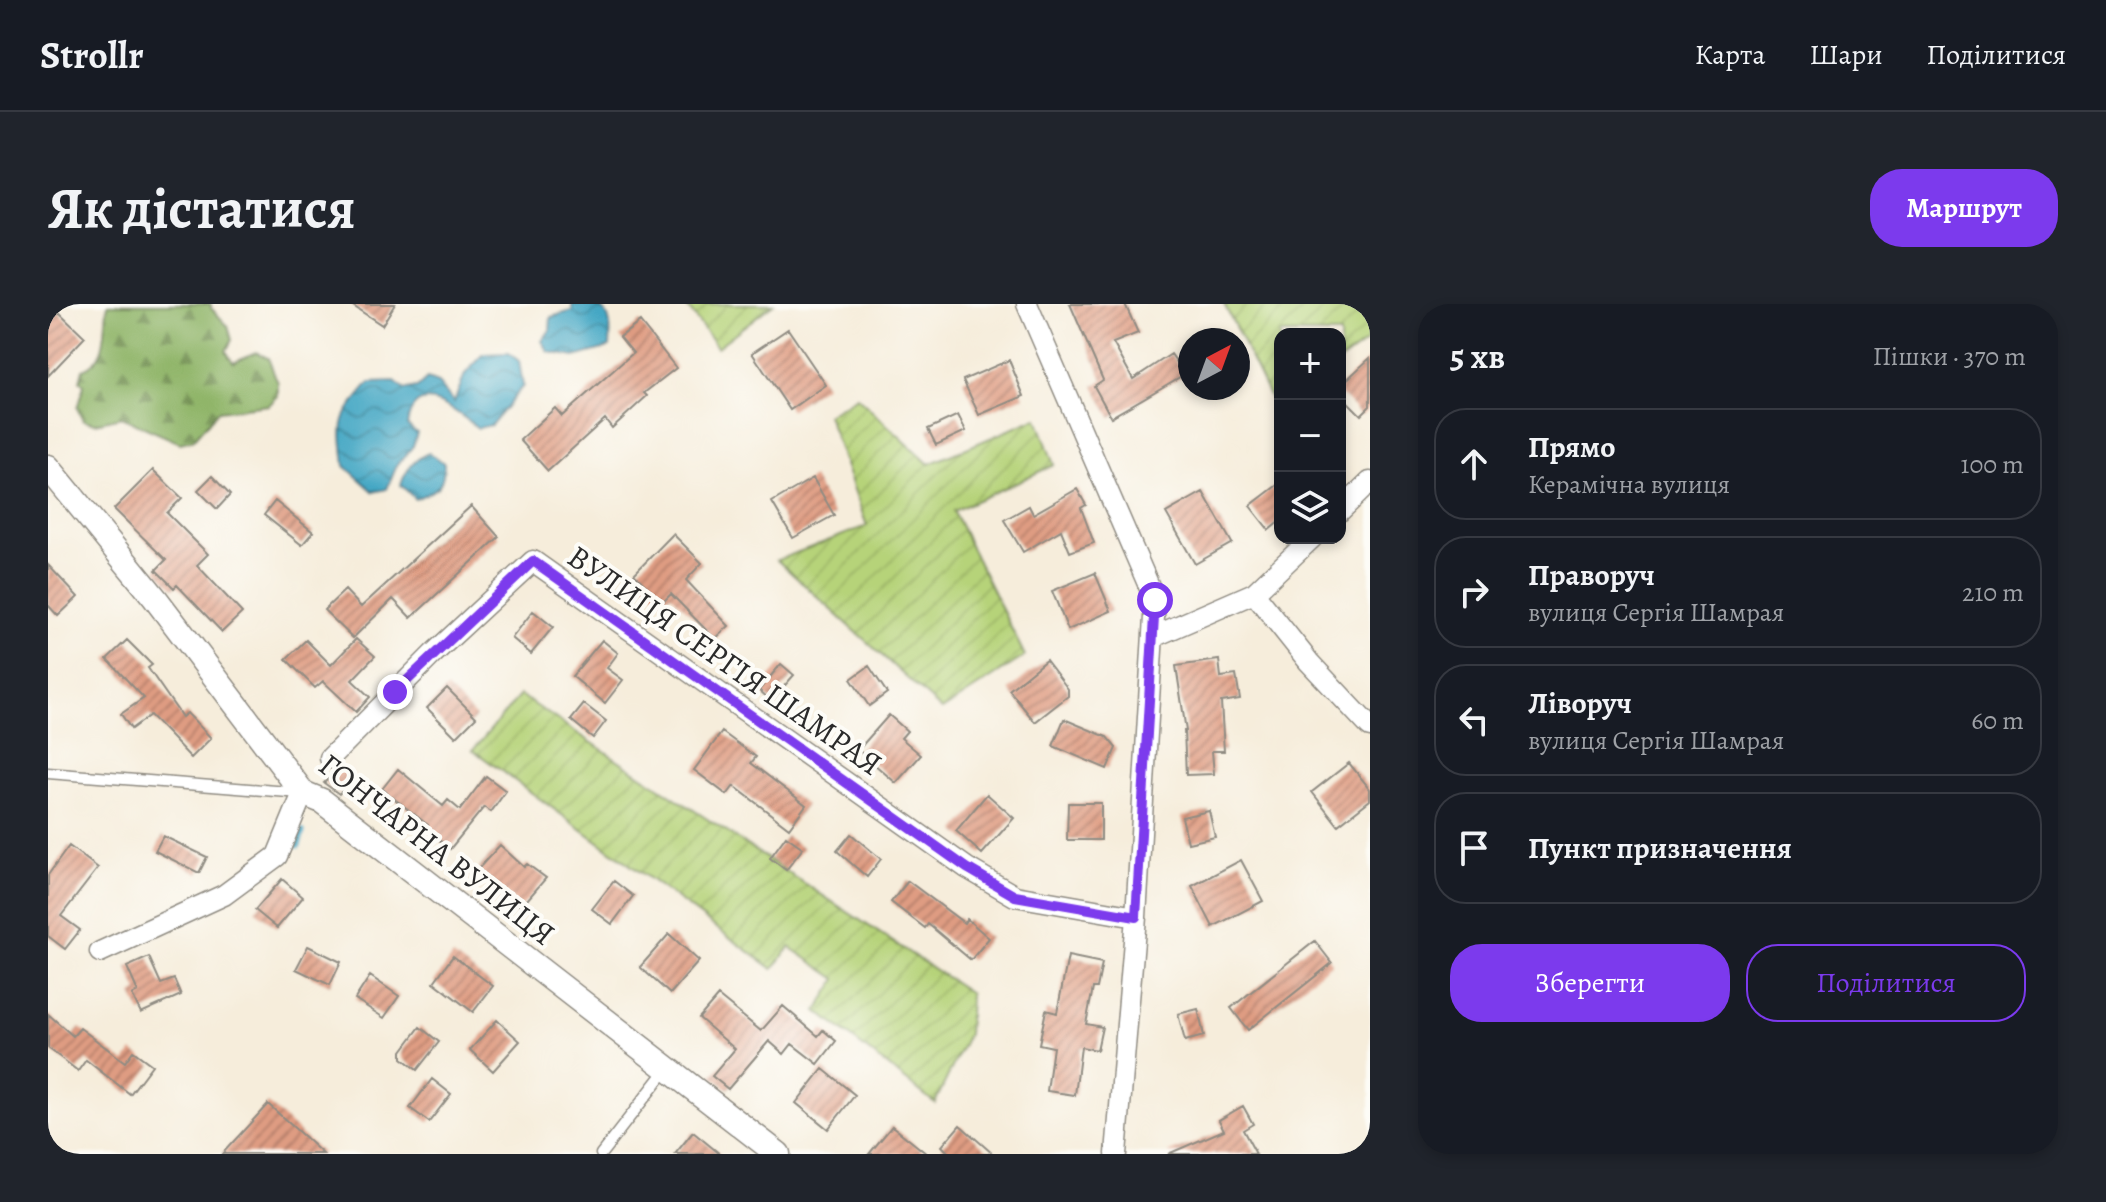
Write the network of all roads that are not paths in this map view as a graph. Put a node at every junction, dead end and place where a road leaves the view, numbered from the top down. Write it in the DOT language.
graph roads {
  1 [pos="1027,304"];
  2 [pos="48,467"];
  3 [pos="1370,482"];
  4 [pos="1346,505"];
  5 [pos="1306,544"];
  6 [pos="1254,593"];
  7 [pos="1153,637"];
  8 [pos="1370,727"];
  9 [pos="330,758"];
  10 [pos="48,773"];
  11 [pos="303,793"];
  12 [pos="1136,917"];
  13 [pos="100,952"];
  14 [pos="667,1069"];
  15 [pos="601,1154"];
  16 [pos="778,1154"];
  17 [pos="1116,1154"];
  1 -- 7 [label="street"];
  2 -- 11 [label="street, ГОНЧАРНА ВУЛИЦЯ"];
  3 -- 4 [label="street"];
  5 -- 6 [label="street"];
  6 -- 7 [label="street"];
  6 -- 8 [label="street"];
  7 -- 12 [label="street"];
  9 -- 12 [label="street, ВУЛИЦЯ СЕРГІЯ ШАМРАЯ"];
  10 -- 11 [label="lane"];
  11 -- 13 [label="street"];
  11 -- 14 [label="street, ГОНЧАРНА ВУЛИЦЯ"];
  12 -- 17 [label="street"];
  14 -- 15 [label="lane"];
  14 -- 16 [label="street, ГОНЧАРНА ВУЛИЦЯ"];
}
